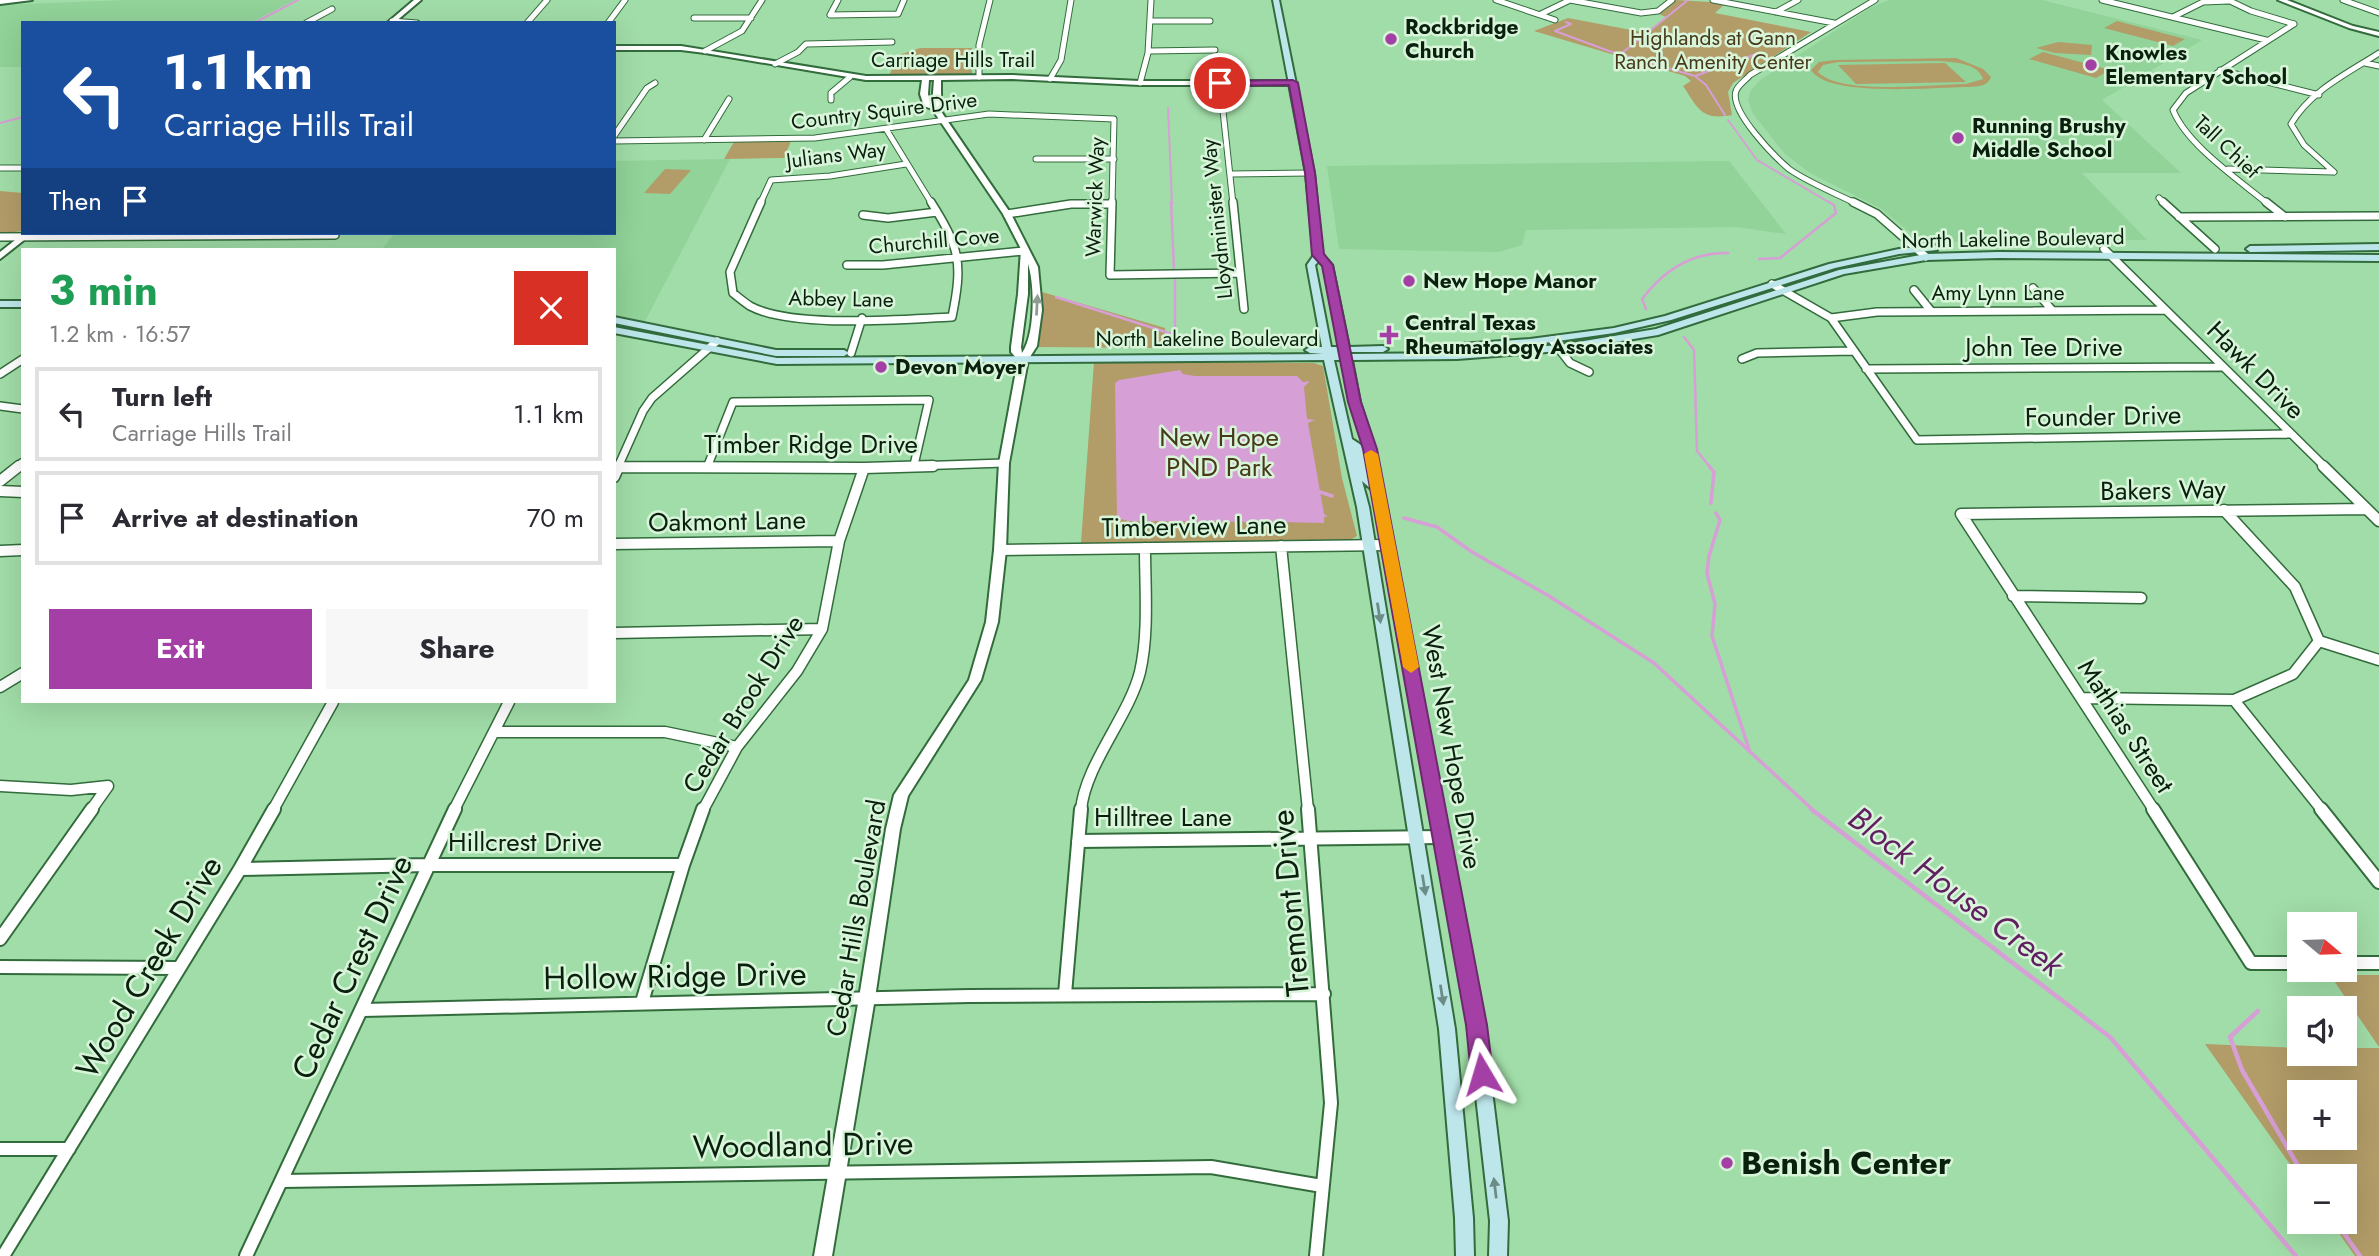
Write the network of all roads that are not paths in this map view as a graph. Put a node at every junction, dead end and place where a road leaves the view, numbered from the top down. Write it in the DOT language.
graph roads {
  1 [pos="29,0"];
  2 [pos="418,0"];
  3 [pos="547,0"];
  4 [pos="625,0"];
  5 [pos="762,0"];
  6 [pos="838,0"];
  7 [pos="904,0"];
  8 [pos="990,0"];
  9 [pos="1071,0"];
  10 [pos="1152,0"];
  11 [pos="1276,0"];
  12 [pos="1496,0"];
  13 [pos="1570,0"];
  14 [pos="1672,0"];
  15 [pos="1713,0"];
  16 [pos="1798,0"];
  17 [pos="1875,0"];
  18 [pos="2102,0"];
  19 [pos="2228,0"];
  20 [pos="2281,0"];
  21 [pos="2289,0"];
  22 [pos="2343,0"];
  23 [pos="0,2"];
  24 [pos="332,9"];
  25 [pos="1776,12"];
  26 [pos="2379,13"];
  27 [pos="1540,14"];
  28 [pos="2172,17"];
  29 [pos="694,18"];
  30 [pos="751,18"];
  31 [pos="1151,19"];
  32 [pos="1555,20"];
  33 [pos="310,21"];
  34 [pos="392,21"];
  35 [pos="529,21"];
  36 [pos="609,21"];
  37 [pos="1210,21"];
  38 [pos="1834,23"];
  39 [pos="2366,30"];
  40 [pos="2379,34"];
  41 [pos="2266,40"];
  42 [pos="892,42"];
  43 [pos="616,48"];
  44 [pos="1149,49"];
  45 [pos="1215,50"];
  46 [pos="705,51"];
  47 [pos="2379,54"];
  48 [pos="2365,63"];
  49 [pos="775,64"];
  50 [pos="2379,66"];
  51 [pos="2220,70"];
  52 [pos="850,77"];
  53 [pos="979,77"];
  54 [pos="938,78"];
  55 [pos="926,79"];
  56 [pos="1050,79"];
  57 [pos="655,83"];
  58 [pos="1140,83"];
  59 [pos="1220,83"];
  60 [pos="1293,83"];
  61 [pos="2319,95"];
  62 [pos="729,99"];
  63 [pos="831,100"];
  64 [pos="934,107"];
  65 [pos="1114,119"];
  66 [pos="941,120"];
  67 [pos="886,129"];
  68 [pos="616,135"];
  69 [pos="616,138"];
  70 [pos="705,140"];
  71 [pos="1036,159"];
  72 [pos="1114,159"];
  73 [pos="906,164"];
  74 [pos="0,168"];
  75 [pos="21,168"];
  76 [pos="2228,169"];
  77 [pos="1310,173"];
  78 [pos="1230,174"];
  79 [pos="771,180"];
  80 [pos="2159,198"];
  81 [pos="1112,204"];
  82 [pos="937,212"];
  83 [pos="1007,214"];
  84 [pos="863,215"];
  85 [pos="2365,216"];
  86 [pos="2379,216"];
  87 [pos="2179,217"];
  88 [pos="2285,217"];
  89 [pos="2379,225"];
  90 [pos="26,235"];
  91 [pos="147,235"];
  92 [pos="0,237"];
  93 [pos="2379,247"];
  94 [pos="1918,249"];
  95 [pos="2215,249"];
  96 [pos="1024,251"];
  97 [pos="2107,252"];
  98 [pos="1318,255"];
  99 [pos="0,256"];
  100 [pos="958,257"];
  101 [pos="1927,257"];
  102 [pos="2379,258"];
  103 [pos="846,265"];
  104 [pos="1239,273"];
  105 [pos="1772,284"];
  106 [pos="2033,288"];
  107 [pos="1914,290"];
  108 [pos="1784,291"];
  109 [pos="0,304"];
  110 [pos="21,304"];
  111 [pos="1244,309"];
  112 [pos="2052,310"];
  113 [pos="2165,310"];
  114 [pos="1931,311"];
  115 [pos="0,312"];
  116 [pos="21,312"];
  117 [pos="862,318"];
  118 [pos="1831,318"];
  119 [pos="616,320"];
  120 [pos="616,330"];
  121 [pos="1552,340"];
  122 [pos="717,341"];
  123 [pos="1560,348"];
  124 [pos="707,349"];
  125 [pos="1853,351"];
  126 [pos="851,353"];
  127 [pos="1345,353"];
  128 [pos="1022,354"];
  129 [pos="1328,354"];
  130 [pos="1742,359"];
  131 [pos="21,360"];
  132 [pos="2222,367"];
  133 [pos="1866,369"];
  134 [pos="1589,372"];
  135 [pos="0,374"];
  136 [pos="0,406"];
  137 [pos="21,409"];
  138 [pos="2290,435"];
  139 [pos="1346,440"];
  140 [pos="1004,463"];
  141 [pos="21,465"];
  142 [pos="914,465"];
  143 [pos="708,466"];
  144 [pos="618,467"];
  145 [pos="864,468"];
  146 [pos="616,472"];
  147 [pos="0,481"];
  148 [pos="1377,488"];
  149 [pos="0,491"];
  150 [pos="21,492"];
  151 [pos="2366,509"];
  152 [pos="2224,510"];
  153 [pos="1961,514"];
  154 [pos="2379,521"];
  155 [pos="839,541"];
  156 [pos="616,544"];
  157 [pos="1368,545"];
  158 [pos="1389,545"];
  159 [pos="1281,546"];
  160 [pos="1145,548"];
  161 [pos="21,550"];
  162 [pos="1000,550"];
  163 [pos="0,551"];
  164 [pos="2013,596"];
  165 [pos="2141,598"];
  166 [pos="822,629"];
  167 [pos="616,633"];
  168 [pos="2319,640"];
  169 [pos="2379,660"];
  170 [pos="21,674"];
  171 [pos="0,687"];
  172 [pos="2083,698"];
  173 [pos="2234,700"];
  174 [pos="332,703"];
  175 [pos="508,703"];
  176 [pos="494,732"];
  177 [pos="737,747"];
  178 [pos="0,786"];
  179 [pos="1442,837"];
  180 [pos="1416,838"];
  181 [pos="1311,839"];
  182 [pos="1078,841"];
  183 [pos="427,865"];
  184 [pos="683,865"];
  185 [pos="240,869"];
  186 [pos="2379,882"];
  187 [pos="0,939"];
  188 [pos="2287,963"];
  189 [pos="2357,963"];
  190 [pos="2379,963"];
  191 [pos="0,967"];
  192 [pos="177,968"];
  193 [pos="1065,994"];
  194 [pos="1324,994"];
  195 [pos="867,998"];
  196 [pos="642,1002"];
  197 [pos="363,1010"];
  198 [pos="0,1149"];
  199 [pos="69,1149"];
  200 [pos="836,1172"];
  201 [pos="282,1181"];
  202 [pos="1322,1186"];
  203 [pos="3,1256"];
  204 [pos="246,1256"];
  205 [pos="823,1256"];
  206 [pos="1316,1256"];
  207 [pos="1465,1256"];
  208 [pos="1498,1256"];
  1 -- 23 [label="street"];
  2 -- 34 [label="street"];
  3 -- 35 [label="street"];
  4 -- 36 [label="street"];
  5 -- 30 [label="street"];
  6 -- 7 [label="street"];
  8 -- 53 [label="street"];
  9 -- 56 [label="street"];
  10 -- 31 [label="street"];
  11 -- 60 [label="main road, West New Hope Drive"];
  12 -- 27 [label="street"];
  13 -- 14 [label="street"];
  13 -- 27 [label="street"];
  15 -- 25 [label="street"];
  16 -- 25 [label="street"];
  17 -- 38 [label="street"];
  18 -- 28 [label="street"];
  19 -- 28 [label="street"];
  19 -- 41 [label="street, Tall Chief"];
  20 -- 39 [label="street"];
  21 -- 39 [label="street"];
  22 -- 26 [label="street"];
  24 -- 33 [label="street"];
  25 -- 38 [label="street"];
  27 -- 32 [label="street"];
  28 -- 41 [label="street"];
  29 -- 30 [label="street"];
  30 -- 46 [label="street"];
  31 -- 37 [label="street"];
  31 -- 44 [label="street"];
  38 -- 94 [label="street"];
  39 -- 40 [label="street"];
  41 -- 51 [label="street, Tall Chief"];
  42 -- 49 [label="street"];
  43 -- 46 [label="street, Carriage Hills Trail"];
  44 -- 45 [label="street"];
  44 -- 58 [label="street"];
  46 -- 49 [label="street, Carriage Hills Trail"];
  47 -- 48 [label="street"];
  48 -- 50 [label="street"];
  48 -- 61 [label="street"];
  49 -- 52 [label="street, Carriage Hills Trail"];
  51 -- 61 [label="street"];
  51 -- 76 [label="street, Tall Chief"];
  52 -- 55 [label="street, Carriage Hills Trail"];
  52 -- 63 [label="street"];
  53 -- 54 [label="street, Carriage Hills Trail"];
  53 -- 56 [label="street, Carriage Hills Trail"];
  54 -- 55 [label="street, Carriage Hills Trail"];
  54 -- 64 [label="street"];
  55 -- 64 [label="street, Cedar Hills Boulevard"];
  56 -- 58 [label="street, Carriage Hills Trail"];
  57 -- 68 [label="street"];
  58 -- 59 [label="street, Carriage Hills Trail"];
  59 -- 60 [label="street, Carriage Hills Trail"];
  59 -- 78 [label="street, Lloydminister Way"];
  60 -- 77 [label="main road, West New Hope Drive"];
  61 -- 76 [label="street"];
  62 -- 70 [label="street"];
  64 -- 66 [label="street, Cedar Hills Boulevard"];
  65 -- 66 [label="street, Country Squire Drive"];
  65 -- 72 [label="street, Warwick Way"];
  66 -- 67 [label="street, Country Squire Drive"];
  66 -- 83 [label="street, Cedar Hills Boulevard"];
  67 -- 70 [label="street, Country Squire Drive"];
  67 -- 73 [label="street"];
  69 -- 70 [label="street, Country Squire Drive"];
  71 -- 72 [label="street"];
  72 -- 81 [label="street, Warwick Way"];
  73 -- 79 [label="street, Julians Way"];
  73 -- 82 [label="street"];
  74 -- 75 [label="street"];
  76 -- 88 [label="street, Tall Chief"];
  77 -- 78 [label="street"];
  77 -- 98 [label="main road, West New Hope Drive"];
  78 -- 104 [label="street, Lloydminister Way"];
  79 -- 117 [label="street, Abbey Lane"];
  80 -- 87 [label="street"];
  81 -- 83 [label="street"];
  81 -- 104 [label="street, Warwick Way"];
  82 -- 84 [label="street"];
  82 -- 100 [label="street"];
  83 -- 96 [label="street, Cedar Hills Boulevard"];
  85 -- 86 [label="street"];
  85 -- 88 [label="street"];
  85 -- 89 [label="street"];
  87 -- 88 [label="street"];
  87 -- 95 [label="street"];
  90 -- 91 [label="street"];
  90 -- 92 [label="street"];
  90 -- 99 [label="street"];
  93 -- 95 [label="main road, North Lakeline Boulevard"];
  94 -- 97 [label="main road, North Lakeline Boulevard"];
  94 -- 101 [label="street"];
  94 -- 105 [label="main road, North Lakeline Boulevard"];
  95 -- 97 [label="main road, North Lakeline Boulevard"];
  96 -- 100 [label="street, Churchill Cove"];
  96 -- 128 [label="street, Cedar Hills Boulevard"];
  128 -- 96 [label="street, Cedar Hills Boulevard, one-way"];
  97 -- 101 [label="main road, North Lakeline Boulevard"];
  97 -- 102 [label="main road, North Lakeline Boulevard"];
  97 -- 113 [label="street, Hawk Drive"];
  98 -- 127 [label="main road, West New Hope Drive"];
  98 -- 129 [label="main road, West New Hope Drive"];
  100 -- 103 [label="street, Churchill Cove"];
  100 -- 117 [label="street, Abbey Lane"];
  101 -- 108 [label="main road, North Lakeline Boulevard"];
  104 -- 111 [label="street, Lloydminister Way"];
  105 -- 108 [label="street"];
  105 -- 121 [label="main road, North Lakeline Boulevard"];
  106 -- 112 [label="street"];
  107 -- 114 [label="street"];
  108 -- 118 [label="street"];
  108 -- 123 [label="main road, North Lakeline Boulevard"];
  109 -- 110 [label="main road"];
  112 -- 113 [label="street, Amy Lynn Lane"];
  112 -- 114 [label="street, Amy Lynn Lane"];
  113 -- 132 [label="street, Hawk Drive"];
  114 -- 118 [label="street, Amy Lynn Lane"];
  115 -- 116 [label="main road"];
  117 -- 126 [label="street"];
  118 -- 125 [label="street"];
  119 -- 122 [label="main road, North Lakeline Boulevard"];
  120 -- 124 [label="main road, North Lakeline Boulevard"];
  121 -- 123 [label="street"];
  121 -- 127 [label="main road, North Lakeline Boulevard"];
  122 -- 124 [label="street"];
  122 -- 126 [label="main road, North Lakeline Boulevard"];
  123 -- 127 [label="main road, North Lakeline Boulevard"];
  123 -- 134 [label="street"];
  124 -- 128 [label="main road, North Lakeline Boulevard"];
  124 -- 144 [label="street"];
  125 -- 130 [label="street"];
  125 -- 133 [label="street"];
  126 -- 128 [label="main road, North Lakeline Boulevard"];
  127 -- 129 [label="main road, North Lakeline Boulevard"];
  127 -- 148 [label="main road, West New Hope Drive"];
  128 -- 129 [label="main road, North Lakeline Boulevard"];
  128 -- 140 [label="street, Cedar Hills Boulevard"];
  129 -- 139 [label="main road, West New Hope Drive"];
  131 -- 135 [label="street"];
  132 -- 133 [label="street, John Tee Drive"];
  132 -- 138 [label="street, Hawk Drive"];
  133 -- 138 [label="street, Founder Drive"];
  136 -- 137 [label="street"];
  138 -- 151 [label="street, Hawk Drive"];
  139 -- 148 [label="main road"];
  139 -- 157 [label="main road, West New Hope Drive"];
  140 -- 142 [label="street, Timber Ridge Drive"];
  140 -- 162 [label="street, Cedar Hills Boulevard"];
  141 -- 147 [label="street"];
  142 -- 143 [label="street"];
  142 -- 145 [label="street, Timber Ridge Drive"];
  143 -- 144 [label="street, Timber Ridge Drive"];
  143 -- 145 [label="street, Timber Ridge Drive"];
  144 -- 146 [label="street"];
  145 -- 155 [label="street, Cedar Brook Drive"];
  148 -- 158 [label="main road, West New Hope Drive"];
  149 -- 150 [label="street"];
  151 -- 152 [label="street, Bakers Way"];
  151 -- 154 [label="street, Hawk Drive"];
  152 -- 153 [label="street, Bakers Way"];
  152 -- 168 [label="street"];
  153 -- 164 [label="street, Mathias Street"];
  155 -- 156 [label="street, Oakmont Lane"];
  155 -- 166 [label="street, Cedar Brook Drive"];
  157 -- 158 [label="street, Timberview Lane"];
  157 -- 159 [label="street, Timberview Lane"];
  157 -- 180 [label="main road, West New Hope Drive, one-way"];
  158 -- 179 [label="main road, West New Hope Drive"];
  159 -- 160 [label="street, Timberview Lane"];
  159 -- 181 [label="street, Tremont Drive"];
  160 -- 162 [label="street, Timberview Lane"];
  160 -- 182 [label="street"];
  161 -- 163 [label="street"];
  162 -- 195 [label="street, Cedar Hills Boulevard"];
  164 -- 165 [label="street"];
  164 -- 172 [label="street, Mathias Street"];
  166 -- 167 [label="street"];
  166 -- 177 [label="street, Cedar Brook Drive"];
  168 -- 169 [label="street"];
  168 -- 173 [label="street"];
  170 -- 171 [label="street"];
  172 -- 173 [label="street"];
  172 -- 188 [label="street, Mathias Street"];
  173 -- 186 [label="street"];
  174 -- 185 [label="street, Wood Creek Drive"];
  175 -- 176 [label="street, Cedar Crest Drive"];
  176 -- 177 [label="street"];
  176 -- 183 [label="street, Cedar Crest Drive"];
  177 -- 184 [label="street, Cedar Brook Drive"];
  178 -- 187 [label="street"];
  179 -- 180 [label="street, Hilltree Lane"];
  208 -- 179 [label="main road, West New Hope Drive, one-way"];
  180 -- 181 [label="street, Hilltree Lane"];
  180 -- 207 [label="main road, West New Hope Drive, one-way"];
  181 -- 182 [label="street, Hilltree Lane"];
  181 -- 194 [label="street, Tremont Drive"];
  182 -- 193 [label="street"];
  183 -- 184 [label="street, Hillcrest Drive"];
  183 -- 185 [label="street, Hillcrest Drive"];
  183 -- 197 [label="street, Cedar Crest Drive"];
  184 -- 196 [label="street, Cedar Brook Drive"];
  185 -- 192 [label="street, Wood Creek Drive"];
  189 -- 190 [label="street"];
  191 -- 192 [label="street"];
  192 -- 199 [label="street, Wood Creek Drive"];
  193 -- 194 [label="street, Hollow Ridge Drive"];
  193 -- 195 [label="street, Hollow Ridge Drive"];
  194 -- 202 [label="street, Tremont Drive"];
  195 -- 196 [label="street, Hollow Ridge Drive"];
  195 -- 200 [label="street, Cedar Hills Boulevard"];
  196 -- 197 [label="street, Hollow Ridge Drive"];
  197 -- 201 [label="street, Cedar Crest Drive"];
  198 -- 199 [label="street"];
  199 -- 203 [label="street, Wood Creek Drive"];
  200 -- 201 [label="street, Woodland Drive"];
  200 -- 202 [label="street, Woodland Drive"];
  200 -- 205 [label="street, Cedar Hills Boulevard"];
  201 -- 204 [label="street, Cedar Crest Drive"];
  202 -- 206 [label="street, Tremont Drive"];
}
